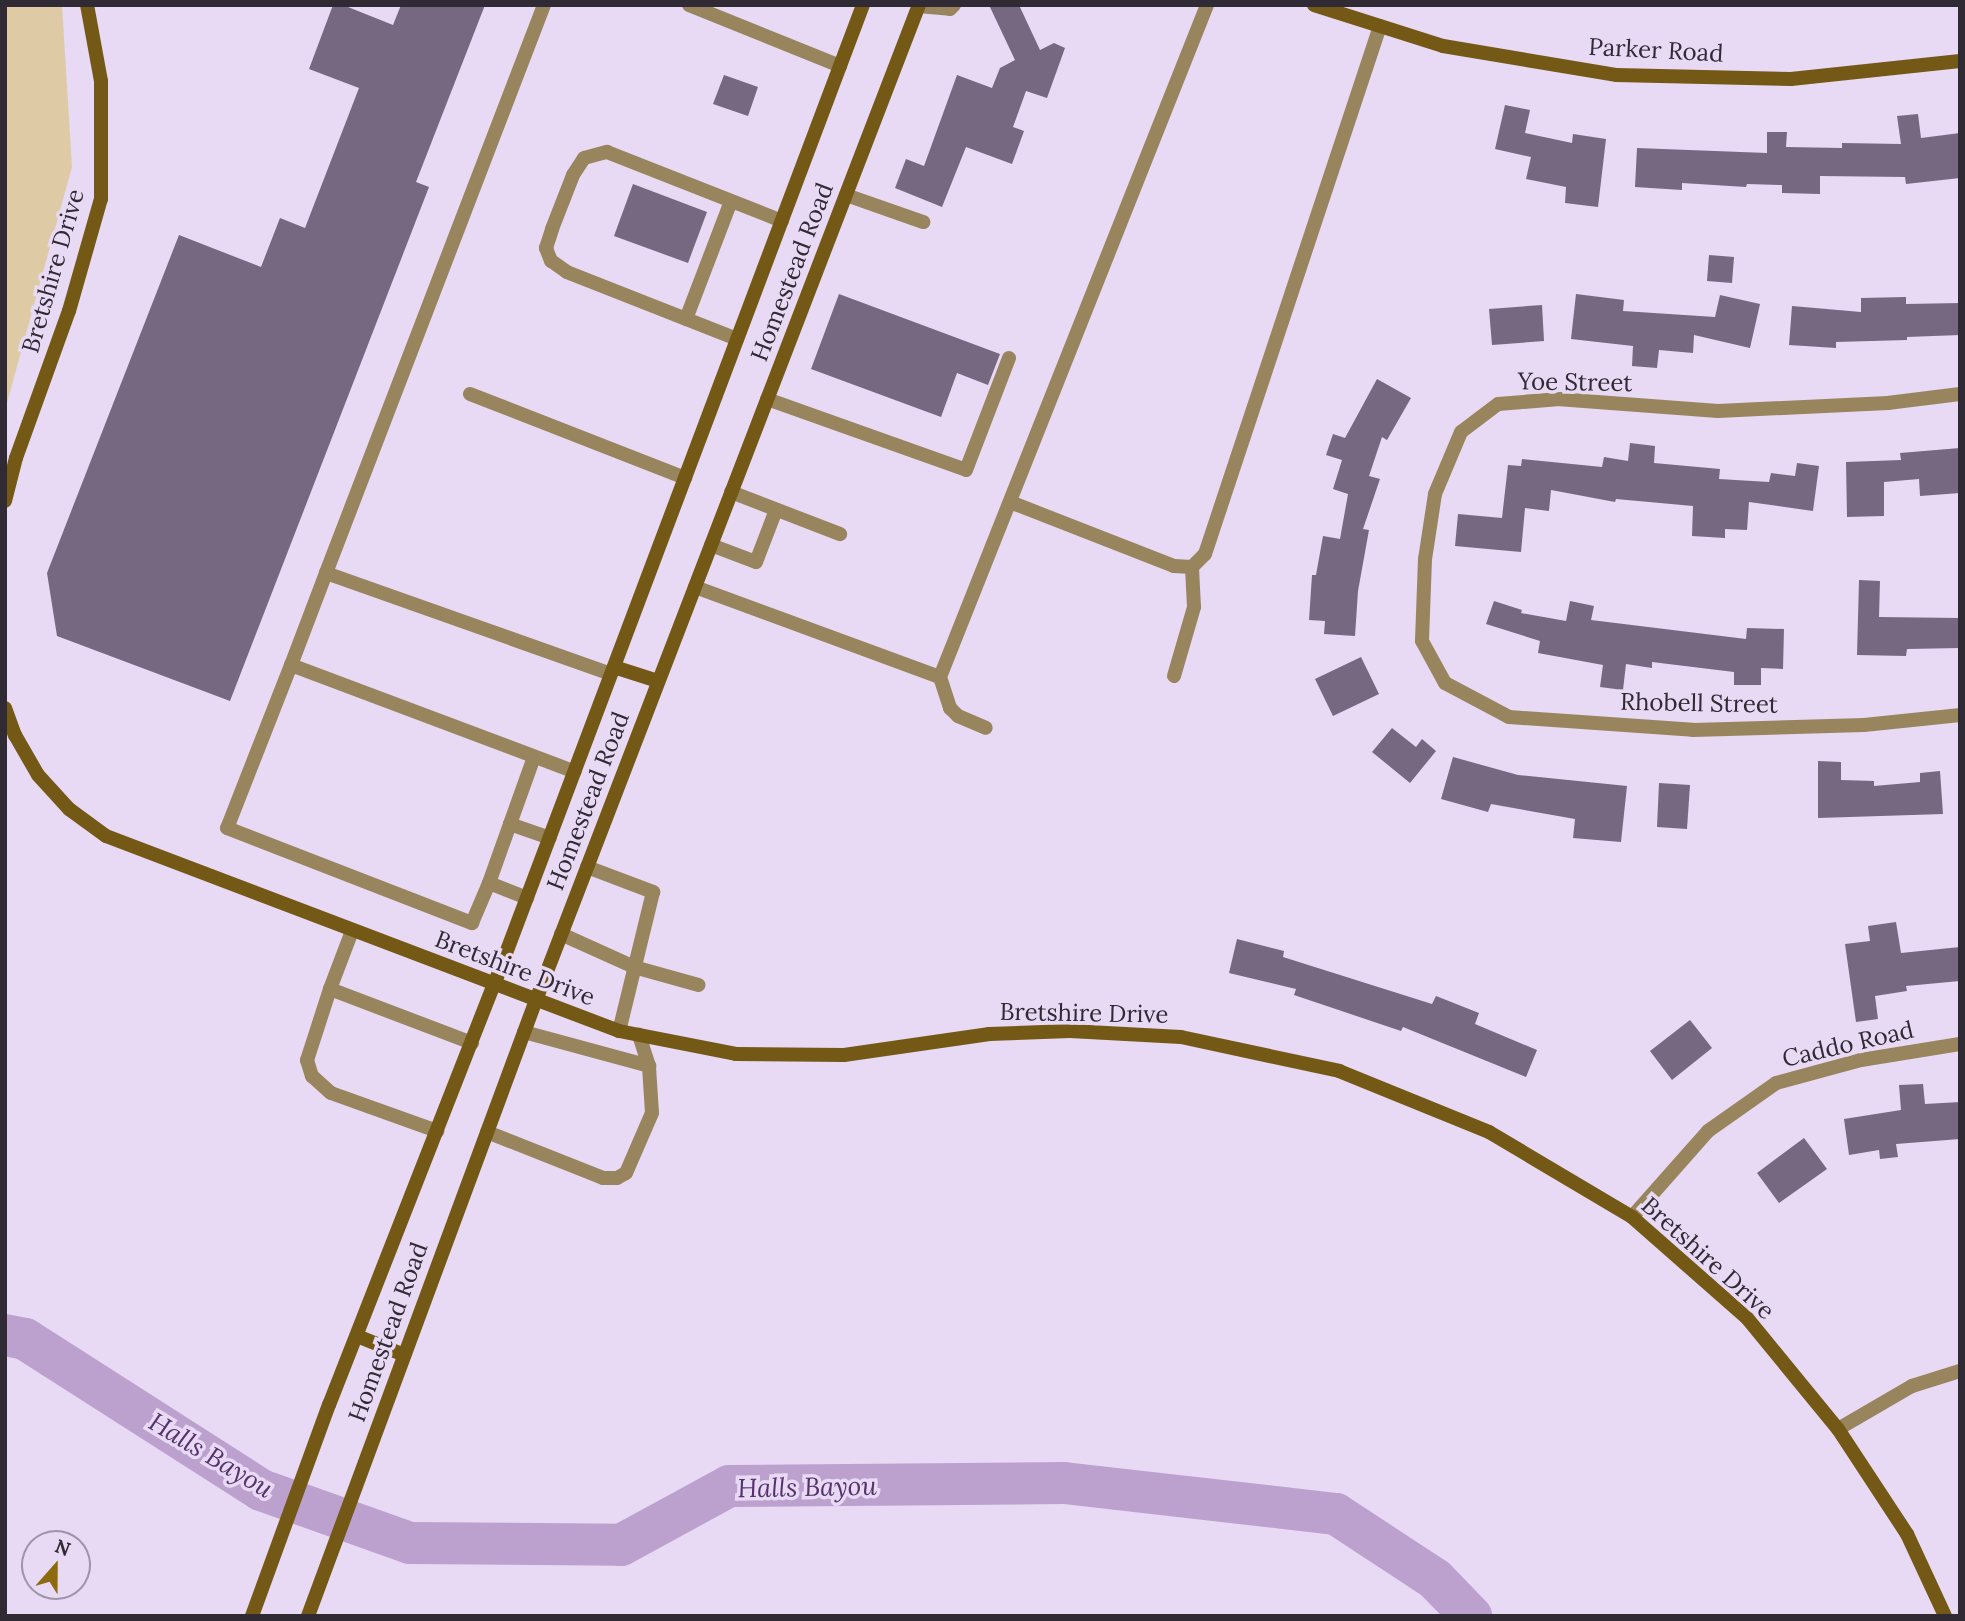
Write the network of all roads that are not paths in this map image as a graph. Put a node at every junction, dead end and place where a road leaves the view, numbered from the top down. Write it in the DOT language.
graph roads {
  1 [pos="87,5"];
  2 [pos="544,5"];
  3 [pos="689,5"];
  4 [pos="863,5"];
  5 [pos="954,5"];
  6 [pos="1207,5"];
  7 [pos="1314,5"];
  8 [pos="918,6"];
  9 [pos="1380,26"];
  10 [pos="1960,61"];
  11 [pos="840,66"];
  12 [pos="846,195"];
  13 [pos="731,201"];
  14 [pos="782,221"];
  15 [pos="923,222"];
  16 [pos="686,319"];
  17 [pos="737,339"];
  18 [pos="1009,358"];
  19 [pos="470,394"];
  20 [pos="1960,394"];
  21 [pos="767,399"];
  22 [pos="685,478"];
  23 [pos="731,492"];
  24 [pos="5,501"];
  25 [pos="1010,502"];
  26 [pos="776,510"];
  27 [pos="840,534"];
  28 [pos="711,545"];
  29 [pos="1192,568"];
  30 [pos="326,573"];
  31 [pos="695,587"];
  32 [pos="290,665"];
  33 [pos="613,671"];
  34 [pos="1174,676"];
  35 [pos="940,677"];
  36 [pos="659,681"];
  37 [pos="1445,683"];
  38 [pos="5,708"];
  39 [pos="1960,715"];
  40 [pos="986,727"];
  41 [pos="534,757"];
  42 [pos="575,772"];
  43 [pos="510,824"];
  44 [pos="550,838"];
  45 [pos="587,867"];
  46 [pos="489,883"];
  47 [pos="527,898"];
  48 [pos="352,931"];
  49 [pos="561,934"];
  50 [pos="634,967"];
  51 [pos="494,985"];
  52 [pos="699,985"];
  53 [pos="330,989"];
  54 [pos="536,1000"];
  55 [pos="619,1031"];
  56 [pos="524,1032"];
  57 [pos="639,1035"];
  58 [pos="472,1043"];
  59 [pos="1960,1044"];
  60 [pos="649,1066"];
  61 [pos="437,1131"];
  62 [pos="487,1132"];
  63 [pos="1633,1217"];
  64 [pos="356,1336"];
  65 [pos="404,1355"];
  66 [pos="1960,1371"];
  67 [pos="1838,1429"];
  68 [pos="310,1610"];
  69 [pos="252,1616"];
  70 [pos="1945,1616"];
  1 -- 24 [label="main road, Bretshire Drive"];
  2 -- 30 [label="street"];
  3 -- 11 [label="street"];
  4 -- 11 [label="main road, Homestead Road"];
  5 -- 8 [label="street"];
  6 -- 25 [label="street"];
  7 -- 9 [label="main road, Parker Road"];
  8 -- 12 [label="main road, Homestead Road"];
  9 -- 10 [label="main road, Parker Road"];
  9 -- 29 [label="street"];
  11 -- 14 [label="main road, Homestead Road"];
  12 -- 15 [label="street"];
  12 -- 21 [label="main road, Homestead Road"];
  13 -- 14 [label="street"];
  13 -- 16 [label="street"];
  13 -- 16 [label="street"];
  14 -- 17 [label="main road, Homestead Road"];
  16 -- 17 [label="street"];
  17 -- 22 [label="main road, Homestead Road"];
  18 -- 21 [label="street"];
  19 -- 22 [label="street"];
  20 -- 37 [label="street, Yoe Street"];
  21 -- 23 [label="main road, Homestead Road"];
  22 -- 33 [label="main road, Homestead Road"];
  23 -- 26 [label="street"];
  23 -- 28 [label="main road, Homestead Road"];
  25 -- 29 [label="street"];
  25 -- 35 [label="street"];
  26 -- 27 [label="street"];
  26 -- 28 [label="street"];
  28 -- 31 [label="main road, Homestead Road"];
  29 -- 34 [label="street"];
  30 -- 32 [label="street"];
  30 -- 33 [label="street"];
  31 -- 35 [label="street"];
  31 -- 36 [label="main road, Homestead Road"];
  32 -- 41 [label="street"];
  32 -- 46 [label="street"];
  33 -- 36 [label="main road"];
  33 -- 42 [label="main road, Homestead Road"];
  35 -- 40 [label="street"];
  36 -- 45 [label="main road, Homestead Road"];
  37 -- 39 [label="street, Rhobell Street"];
  38 -- 48 [label="main road, Bretshire Drive"];
  41 -- 42 [label="street"];
  41 -- 43 [label="street"];
  42 -- 44 [label="main road, Homestead Road"];
  43 -- 44 [label="street"];
  43 -- 46 [label="street"];
  44 -- 47 [label="main road, Homestead Road"];
  45 -- 49 [label="main road, Homestead Road"];
  45 -- 50 [label="street"];
  46 -- 47 [label="street"];
  47 -- 51 [label="main road, Homestead Road"];
  48 -- 51 [label="main road, Bretshire Drive"];
  48 -- 53 [label="street"];
  49 -- 50 [label="street"];
  49 -- 54 [label="main road, Homestead Road"];
  50 -- 52 [label="street"];
  50 -- 55 [label="street"];
  51 -- 54 [label="main road, Bretshire Drive"];
  51 -- 58 [label="main road, Homestead Road"];
  53 -- 58 [label="street"];
  53 -- 61 [label="street"];
  54 -- 55 [label="main road, Bretshire Drive"];
  54 -- 56 [label="main road, Homestead Road"];
  55 -- 57 [label="main road, Bretshire Drive"];
  56 -- 60 [label="street"];
  56 -- 62 [label="main road, Homestead Road"];
  57 -- 60 [label="street"];
  57 -- 63 [label="main road, Bretshire Drive"];
  58 -- 61 [label="main road, Homestead Road"];
  59 -- 63 [label="street, Caddo Road"];
  60 -- 62 [label="street"];
  61 -- 64 [label="main road, Homestead Road"];
  62 -- 65 [label="main road, Homestead Road"];
  63 -- 67 [label="main road, Bretshire Drive"];
  64 -- 65 [label="main road"];
  64 -- 69 [label="main road, Homestead Road"];
  65 -- 68 [label="main road, Homestead Road"];
  66 -- 67 [label="street"];
  67 -- 70 [label="main road, Bretshire Drive"];
}
